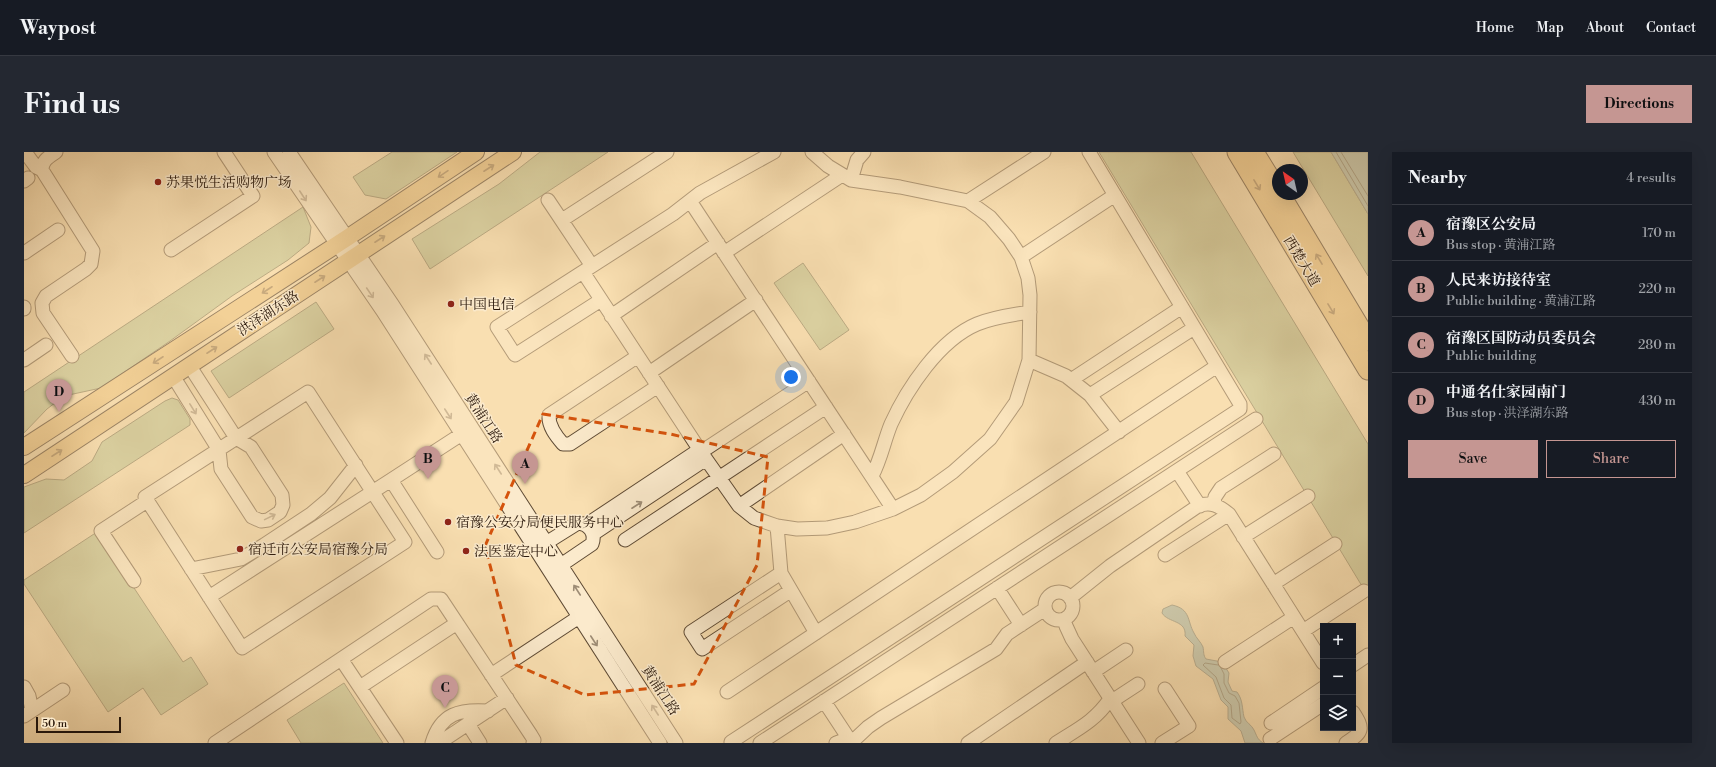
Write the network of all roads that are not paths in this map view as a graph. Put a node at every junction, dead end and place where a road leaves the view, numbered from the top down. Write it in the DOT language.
graph roads {
  1 [pos="25,152"];
  2 [pos="56,152"];
  3 [pos="224,152"];
  4 [pos="274,152"];
  5 [pos="289,152"];
  6 [pos="476,152"];
  7 [pos="513,152"];
  8 [pos="666,152"];
  9 [pos="774,152"];
  10 [pos="799,152"];
  11 [pos="807,152"];
  12 [pos="812,152"];
  13 [pos="864,152"];
  14 [pos="1044,152"];
  15 [pos="1089,152"];
  16 [pos="1237,152"];
  17 [pos="1254,152"];
  18 [pos="42,170"];
  19 [pos="846,178"];
  20 [pos="1272,181"];
  21 [pos="1115,195"];
  22 [pos="548,200"];
  23 [pos="1284,200"];
  24 [pos="690,201"];
  25 [pos="968,201"];
  26 [pos="562,220"];
  27 [pos="58,230"];
  28 [pos="342,241"];
  29 [pos="721,248"];
  30 [pos="171,250"];
  31 [pos="24,253"];
  32 [pos="353,257"];
  33 [pos="1021,258"];
  34 [pos="587,269"];
  35 [pos="601,300"];
  36 [pos="756,300"];
  37 [pos="1182,307"];
  38 [pos="1030,312"];
  39 [pos="611,316"];
  40 [pos="1194,328"];
  41 [pos="1368,341"];
  42 [pos="46,345"];
  43 [pos="72,356"];
  44 [pos="638,356"];
  45 [pos="24,360"];
  46 [pos="1029,360"];
  47 [pos="189,366"];
  48 [pos="1217,366"];
  49 [pos="1368,370"];
  50 [pos="649,372"];
  51 [pos="173,376"];
  52 [pos="1071,380"];
  53 [pos="809,381"];
  54 [pos="658,386"];
  55 [pos="1090,395"];
  56 [pos="826,407"];
  57 [pos="1256,419"];
  58 [pos="467,431"];
  59 [pos="1120,432"];
  60 [pos="844,434"];
  61 [pos="236,438"];
  62 [pos="24,447"];
  63 [pos="219,450"];
  64 [pos="702,454"];
  65 [pos="1274,454"];
  66 [pos="356,465"];
  67 [pos="1177,471"];
  68 [pos="24,474"];
  69 [pos="872,476"];
  70 [pos="718,477"];
  71 [pos="391,480"];
  72 [pos="373,492"];
  73 [pos="1308,496"];
  74 [pos="147,501"];
  75 [pos="1214,504"];
  76 [pos="739,506"];
  77 [pos="1200,506"];
  78 [pos="893,509"];
  79 [pos="1229,514"];
  80 [pos="777,526"];
  81 [pos="590,529"];
  82 [pos="1243,537"];
  83 [pos="625,540"];
  84 [pos="546,543"];
  85 [pos="1334,544"];
  86 [pos="437,552"];
  87 [pos="1166,555"];
  88 [pos="561,565"];
  89 [pos="191,569"];
  90 [pos="781,573"];
  91 [pos="134,581"];
  92 [pos="1273,584"];
  93 [pos="997,588"];
  94 [pos="790,591"];
  95 [pos="1364,591"];
  96 [pos="209,597"];
  97 [pos="1070,598"];
  98 [pos="1045,610"];
  99 [pos="584,614"];
  100 [pos="1294,617"];
  101 [pos="1064,619"];
  102 [pos="457,623"];
  103 [pos="1021,625"];
  104 [pos="1303,631"];
  105 [pos="816,633"];
  106 [pos="1126,650"];
  107 [pos="1368,655"];
  108 [pos="341,659"];
  109 [pos="1320,659"];
  110 [pos="1225,662"];
  111 [pos="1356,663"];
  112 [pos="1090,667"];
  113 [pos="491,675"];
  114 [pos="1138,684"];
  115 [pos="24,687"];
  116 [pos="360,687"];
  117 [pos="1165,689"];
  118 [pos="63,690"];
  119 [pos="1320,690"];
  120 [pos="727,692"];
  121 [pos="507,698"];
  122 [pos="1111,700"];
  123 [pos="824,701"];
  124 [pos="1320,706"];
  125 [pos="488,710"];
  126 [pos="28,713"];
  127 [pos="1356,714"];
  128 [pos="1364,721"];
  129 [pos="1270,723"];
  130 [pos="468,724"];
  131 [pos="668,730"];
  132 [pos="453,739"];
  133 [pos="1270,739"];
  134 [pos="654,741"];
  135 [pos="730,742"];
  136 [pos="214,743"];
  137 [pos="396,743"];
  138 [pos="432,743"];
  139 [pos="438,743"];
  140 [pos="480,743"];
  141 [pos="533,743"];
  142 [pos="676,743"];
  143 [pos="760,743"];
  144 [pos="836,743"];
  145 [pos="851,743"];
  146 [pos="968,743"];
  147 [pos="1056,743"];
  148 [pos="1139,743"];
  149 [pos="1162,743"];
  150 [pos="1346,743"];
  1 -- 18 [label="street"];
  2 -- 18 [label="street"];
  3 -- 30 [label="street"];
  4 -- 28 [label="street, 黄浦江路, one-way"];
  5 -- 28 [label="street, 黄浦江路"];
  6 -- 28 [label="main road, 洪泽湖东路, one-way"];
  32 -- 7 [label="main road, 洪泽湖东路, one-way"];
  8 -- 26 [label="street"];
  9 -- 24 [label="street"];
  10 -- 11 [label="street"];
  12 -- 19 [label="street"];
  13 -- 19 [label="street"];
  14 -- 25 [label="street"];
  15 -- 21 [label="street"];
  16 -- 49 [label="highway, 西楚大道, one-way"];
  17 -- 20 [label="highway"];
  18 -- 43 [label="street"];
  19 -- 25 [label="street"];
  19 -- 29 [label="street"];
  21 -- 33 [label="street"];
  21 -- 37 [label="street"];
  22 -- 26 [label="street"];
  41 -- 23 [label="highway, 西楚大道, one-way"];
  24 -- 29 [label="street"];
  24 -- 34 [label="street"];
  25 -- 33 [label="street"];
  26 -- 34 [label="street"];
  27 -- 31 [label="street"];
  28 -- 32 [label="street, 黄浦江路"];
  28 -- 62 [label="main road, 洪泽湖东路, one-way"];
  29 -- 36 [label="street"];
  29 -- 39 [label="street"];
  47 -- 32 [label="main road, 洪泽湖东路, one-way"];
  32 -- 58 [label="street, 黄浦江路"];
  33 -- 38 [label="street"];
  34 -- 35 [label="street"];
  34 -- 35 [label="street"];
  35 -- 39 [label="street"];
  36 -- 50 [label="street"];
  36 -- 53 [label="street"];
  37 -- 40 [label="street"];
  37 -- 52 [label="street"];
  38 -- 46 [label="street"];
  38 -- 69 [label="street"];
  39 -- 44 [label="street"];
  40 -- 48 [label="street"];
  40 -- 55 [label="street"];
  42 -- 45 [label="street"];
  44 -- 50 [label="street"];
  44 -- 54 [label="street"];
  46 -- 52 [label="street"];
  46 -- 78 [label="street"];
  47 -- 51 [label="main road, 洪泽湖东路"];
  47 -- 61 [label="street"];
  48 -- 59 [label="street"];
  48 -- 135 [label="street"];
  50 -- 54 [label="street"];
  51 -- 63 [label="street, one-way"];
  68 -- 51 [label="main road, 洪泽湖东路, one-way"];
  52 -- 55 [label="street"];
  53 -- 56 [label="street"];
  53 -- 64 [label="street"];
  54 -- 64 [label="street"];
  55 -- 59 [label="street"];
  56 -- 60 [label="street"];
  56 -- 70 [label="street"];
  57 -- 67 [label="street"];
  58 -- 71 [label="street"];
  84 -- 58 [label="street, 黄浦江路, one-way"];
  58 -- 99 [label="street, 黄浦江路"];
  59 -- 105 [label="street"];
  60 -- 69 [label="street"];
  60 -- 76 [label="street"];
  61 -- 63 [label="street"];
  63 -- 61 [label="street, one-way"];
  61 -- 66 [label="street"];
  63 -- 74 [label="street"];
  64 -- 70 [label="street"];
  64 -- 81 [label="street"];
  65 -- 75 [label="street"];
  66 -- 72 [label="street"];
  66 -- 89 [label="street"];
  67 -- 77 [label="street"];
  67 -- 93 [label="street"];
  69 -- 78 [label="street"];
  70 -- 76 [label="street"];
  70 -- 83 [label="street"];
  71 -- 72 [label="street"];
  71 -- 86 [label="street"];
  72 -- 96 [label="street"];
  72 -- 96 [label="street"];
  73 -- 82 [label="street"];
  74 -- 89 [label="street"];
  74 -- 91 [label="street"];
  75 -- 77 [label="street"];
  75 -- 79 [label="street"];
  76 -- 80 [label="street"];
  77 -- 97 [label="street"];
  78 -- 80 [label="street"];
  79 -- 82 [label="street"];
  79 -- 87 [label="street"];
  80 -- 90 [label="street"];
  81 -- 84 [label="street"];
  81 -- 88 [label="street"];
  82 -- 92 [label="street"];
  84 -- 88 [label="street, 黄浦江路"];
  85 -- 92 [label="street"];
  99 -- 88 [label="street, 黄浦江路, one-way"];
  89 -- 96 [label="street"];
  90 -- 94 [label="street"];
  90 -- 94 [label="street"];
  92 -- 100 [label="street"];
  93 -- 103 [label="street"];
  93 -- 123 [label="street"];
  94 -- 105 [label="street"];
  95 -- 104 [label="street"];
  97 -- 98 [label="street"];
  97 -- 101 [label="street"];
  98 -- 101 [label="street"];
  98 -- 103 [label="street"];
  99 -- 113 [label="street"];
  131 -- 99 [label="street, 黄浦江路, one-way"];
  99 -- 134 [label="street, 黄浦江路, one-way"];
  100 -- 104 [label="street"];
  100 -- 110 [label="street"];
  101 -- 112 [label="street"];
  102 -- 108 [label="street"];
  102 -- 113 [label="street"];
  102 -- 116 [label="street"];
  103 -- 145 [label="street"];
  104 -- 109 [label="street"];
  105 -- 120 [label="street"];
  106 -- 112 [label="street"];
  107 -- 111 [label="street"];
  108 -- 116 [label="street"];
  108 -- 136 [label="street"];
  112 -- 122 [label="street"];
  112 -- 146 [label="street"];
  113 -- 121 [label="street"];
  114 -- 122 [label="street"];
  115 -- 126 [label="street"];
  116 -- 137 [label="street"];
  117 -- 149 [label="street"];
  118 -- 126 [label="street"];
  119 -- 129 [label="street"];
  121 -- 125 [label="street"];
  121 -- 141 [label="street"];
  122 -- 147 [label="street"];
  122 -- 148 [label="street"];
  123 -- 143 [label="street"];
  123 -- 145 [label="street"];
  124 -- 133 [label="street"];
  125 -- 130 [label="street"];
  125 -- 138 [label="street"];
  127 -- 128 [label="street"];
  128 -- 150 [label="street"];
  130 -- 132 [label="street"];
  130 -- 140 [label="street"];
  131 -- 134 [label="street"];
  131 -- 142 [label="street, 黄浦江路"];
  132 -- 139 [label="street"];
  144 -- 145 [label="street"];
}
